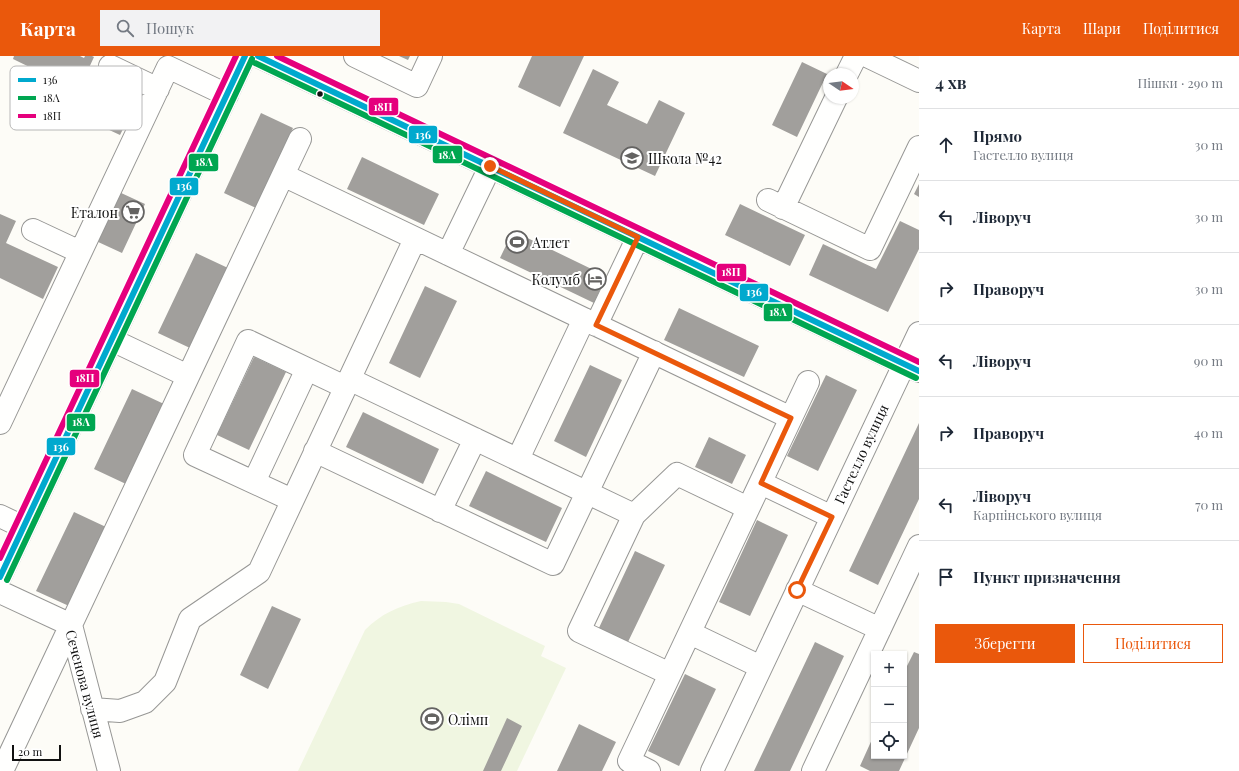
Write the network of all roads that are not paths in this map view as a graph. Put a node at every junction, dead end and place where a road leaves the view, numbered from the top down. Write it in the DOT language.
graph roads {
  1 [pos="245,56"];
  2 [pos="258,56"];
  3 [pos="355,56"];
  4 [pos="431,56"];
  5 [pos="856,56"];
  6 [pos="867,56"];
  7 [pos="901,63"];
  8 [pos="850,68"];
  9 [pos="142,81"];
  10 [pos="919,81"];
  11 [pos="158,89"];
  12 [pos="227,95"];
  13 [pos="833,104"];
  14 [pos="142,122"];
  15 [pos="138,130"];
  16 [pos="300,139"];
  17 [pos="919,147"];
  18 [pos="490,166"];
  19 [pos="283,175"];
  20 [pos="33,230"];
  21 [pos="638,237"];
  22 [pos="415,238"];
  23 [pos="80,252"];
  24 [pos="448,254"];
  25 [pos="590,322"];
  26 [pos="919,333"];
  27 [pos="112,340"];
  28 [pos="654,352"];
  29 [pos="912,367"];
  30 [pos="307,369"];
  31 [pos="188,376"];
  32 [pos="808,382"];
  33 [pos="347,383"];
  34 [pos="1,418"];
  35 [pos="791,418"];
  36 [pos="475,439"];
  37 [pos="315,451"];
  38 [pos="518,459"];
  39 [pos="254,482"];
  40 [pos="761,483"];
  41 [pos="587,492"];
  42 [pos="292,500"];
  43 [pos="748,508"];
  44 [pos="440,511"];
  45 [pos="634,515"];
  46 [pos="0,516"];
  47 [pos="832,517"];
  48 [pos="23,527"];
  49 [pos="919,546"];
  50 [pos="0,577"];
  51 [pos="797,590"];
  52 [pos="0,592"];
  53 [pos="71,625"];
  54 [pos="880,629"];
  55 [pos="690,633"];
  56 [pos="761,666"];
  57 [pos="670,674"];
  58 [pos="92,709"];
  59 [pos="2,771"];
  60 [pos="109,771"];
  61 [pos="649,771"];
  62 [pos="712,771"];
  63 [pos="813,771"];
  1 -- 12 [label="street"];
  2 -- 18 [label="street"];
  3 -- 4 [label="street"];
  5 -- 8 [label="street"];
  6 -- 7 [label="street"];
  7 -- 10 [label="street"];
  9 -- 11 [label="street"];
  11 -- 12 [label="street"];
  11 -- 14 [label="street"];
  12 -- 27 [label="street"];
  13 -- 17 [label="street"];
  15 -- 23 [label="street"];
  16 -- 19 [label="street"];
  18 -- 21 [label="street"];
  18 -- 24 [label="street"];
  19 -- 22 [label="street"];
  19 -- 31 [label="street"];
  20 -- 23 [label="street"];
  21 -- 25 [label="street"];
  21 -- 29 [label="street"];
  22 -- 24 [label="street"];
  22 -- 33 [label="street"];
  23 -- 34 [label="street"];
  24 -- 25 [label="street"];
  25 -- 28 [label="street"];
  25 -- 38 [label="street"];
  26 -- 29 [label="street, Гастелло вулиця"];
  27 -- 31 [label="street"];
  27 -- 48 [label="street"];
  28 -- 35 [label="street"];
  28 -- 41 [label="street"];
  29 -- 47 [label="street, Гастелло вулиця"];
  30 -- 33 [label="street"];
  30 -- 39 [label="street"];
  30 -- 39 [label="street"];
  31 -- 53 [label="street"];
  32 -- 35 [label="street"];
  33 -- 36 [label="street"];
  33 -- 37 [label="street"];
  35 -- 40 [label="street"];
  36 -- 38 [label="street"];
  36 -- 44 [label="street"];
  37 -- 42 [label="street"];
  37 -- 44 [label="street"];
  38 -- 41 [label="street"];
  39 -- 42 [label="street"];
  40 -- 43 [label="street"];
  40 -- 47 [label="street"];
  41 -- 44 [label="street"];
  41 -- 45 [label="street"];
  42 -- 58 [label="street"];
  43 -- 45 [label="street"];
  43 -- 55 [label="street"];
  45 -- 57 [label="street"];
  46 -- 48 [label="street"];
  47 -- 51 [label="street, Гастелло вулиця"];
  48 -- 50 [label="street"];
  49 -- 54 [label="street"];
  51 -- 54 [label="street"];
  51 -- 56 [label="street, Гастелло вулиця"];
  52 -- 53 [label="street, Сєченова вулиця"];
  53 -- 58 [label="street, Сєченова вулиця"];
  53 -- 59 [label="street"];
  54 -- 63 [label="street"];
  55 -- 56 [label="street"];
  55 -- 57 [label="street"];
  56 -- 62 [label="street, Гастелло вулиця"];
  57 -- 61 [label="street"];
  58 -- 60 [label="street, Сєченова вулиця"];
}
